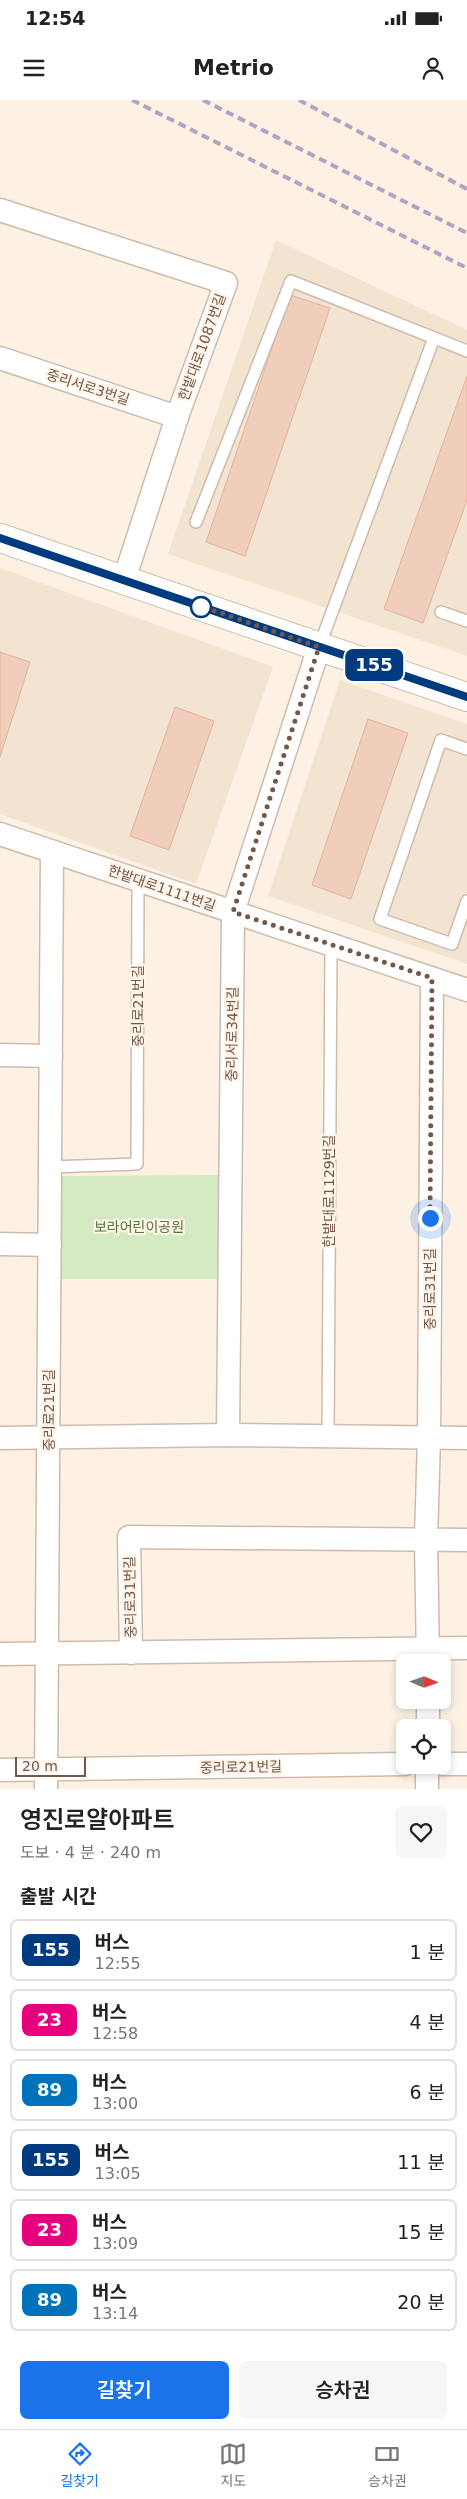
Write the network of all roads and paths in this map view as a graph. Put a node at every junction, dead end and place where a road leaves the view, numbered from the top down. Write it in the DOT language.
graph roads {
  1 [pos="0,210"];
  2 [pos="434,338"];
  3 [pos="467,351"];
  4 [pos="0,358"];
  5 [pos="177,417"];
  6 [pos="196,522"];
  7 [pos="0,538"];
  8 [pos="124,580"];
  9 [pos="441,612"];
  10 [pos="467,621"];
  11 [pos="319,647"];
  12 [pos="467,697"];
  13 [pos="467,749"];
  14 [pos="0,834"];
  15 [pos="52,852"];
  16 [pos="138,880"];
  17 [pos="467,901"];
  18 [pos="233,912"];
  19 [pos="331,945"];
  20 [pos="432,978"];
  21 [pos="467,990"];
  22 [pos="0,1055"];
  23 [pos="51,1056"];
  24 [pos="50,1167"];
  25 [pos="0,1244"];
  26 [pos="50,1245"];
  27 [pos="228,1436"];
  28 [pos="328,1437"];
  29 [pos="0,1438"];
  30 [pos="429,1438"];
  31 [pos="467,1438"];
  32 [pos="48,1439"];
  33 [pos="426,1539"];
  34 [pos="467,1540"];
  35 [pos="467,1648"];
  36 [pos="47,1653"];
  37 [pos="131,1653"];
  38 [pos="0,1654"];
  39 [pos="428,1654"];
  40 [pos="434,1654"];
  41 [pos="396,1655"];
  42 [pos="396,1764"];
  43 [pos="451,1764"];
  44 [pos="467,1764"];
  45 [pos="0,1770"];
  46 [pos="427,1774"];
  47 [pos="46,1780"];
  48 [pos="427,1789"];
  1 -- 5 [label="street, 한밭대로1087번길"];
  2 -- 3 [label="lane"];
  2 -- 6 [label="lane"];
  2 -- 11 [label="lane"];
  4 -- 5 [label="street, 중리서로3번길"];
  5 -- 8 [label="street, 한밭대로1087번길"];
  7 -- 8 [label="main road"];
  8 -- 11 [label="main road"];
  9 -- 10 [label="lane"];
  11 -- 12 [label="main road"];
  11 -- 18 [label="street, 중리서로34번길"];
  13 -- 17 [label="lane"];
  14 -- 15 [label="street, 한밭대로1111번길"];
  15 -- 16 [label="street, 한밭대로1111번길"];
  15 -- 23 [label="street, 중리로21번길"];
  16 -- 18 [label="street, 한밭대로1111번길"];
  16 -- 24 [label="lane, 중리로21번길"];
  18 -- 19 [label="street, 한밭대로1111번길"];
  18 -- 27 [label="street, 중리서로34번길"];
  19 -- 20 [label="street, 한밭대로1111번길"];
  19 -- 28 [label="lane, 한밭대로1129번길"];
  20 -- 21 [label="street, 한밭대로1111번길"];
  20 -- 30 [label="street, 중리로31번길"];
  22 -- 23 [label="street"];
  23 -- 24 [label="street, 중리로21번길"];
  24 -- 26 [label="street, 중리로21번길"];
  25 -- 26 [label="street"];
  26 -- 32 [label="street, 중리로21번길"];
  27 -- 28 [label="street"];
  27 -- 32 [label="street"];
  28 -- 30 [label="street"];
  29 -- 32 [label="street"];
  30 -- 31 [label="street"];
  30 -- 33 [label="street, 중리로31번길"];
  32 -- 36 [label="street, 중리로21번길"];
  33 -- 34 [label="street, 중리로31번길"];
  33 -- 37 [label="street, 중리로31번길"];
  33 -- 39 [label="street, 중리로31번길"];
  35 -- 40 [label="street"];
  36 -- 37 [label="street"];
  36 -- 38 [label="street"];
  36 -- 47 [label="street, 중리로21번길"];
  37 -- 41 [label="street"];
  42 -- 47 [label="street, 중리로21번길"];
  43 -- 44 [label="street"];
  45 -- 47 [label="street"];
  46 -- 48 [label="street"];
}
